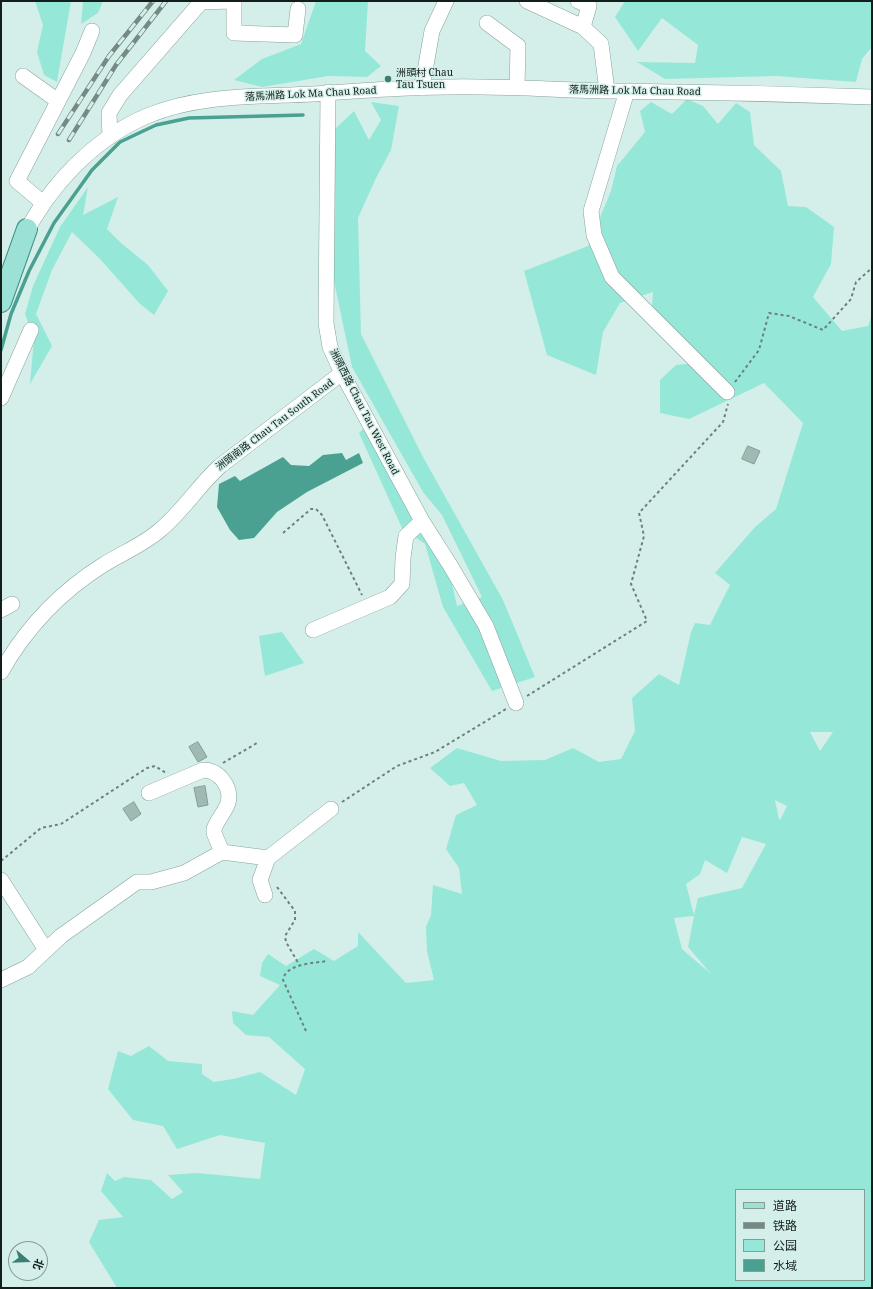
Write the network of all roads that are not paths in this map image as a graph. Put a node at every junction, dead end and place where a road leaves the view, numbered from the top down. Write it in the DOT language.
graph roads {
  1 [pos="202,1"];
  2 [pos="232,1"];
  3 [pos="446,1"];
  4 [pos="527,1"];
  5 [pos="578,1"];
  6 [pos="298,9"];
  7 [pos="487,23"];
  8 [pos="583,27"];
  9 [pos="92,31"];
  10 [pos="23,76"];
  11 [pos="517,87"];
  12 [pos="422,88"];
  13 [pos="607,91"];
  14 [pos="627,91"];
  15 [pos="328,92"];
  16 [pos="872,97"];
  17 [pos="58,101"];
  18 [pos="110,137"];
  19 [pos="43,203"];
  20 [pos="27,229"];
  21 [pos="1,282"];
  22 [pos="1,302"];
  23 [pos="31,330"];
  24 [pos="342,373"];
  25 [pos="727,392"];
  26 [pos="1,398"];
  27 [pos="422,521"];
  28 [pos="313,630"];
  29 [pos="1,672"];
  30 [pos="516,702"];
  31 [pos="149,793"];
  32 [pos="331,809"];
  33 [pos="222,852"];
  34 [pos="268,858"];
  35 [pos="1,880"];
  36 [pos="265,895"];
  37 [pos="46,950"];
  38 [pos="1,980"];
  1 -- 2 [label="street"];
  1 -- 18 [label="street"];
  2 -- 6 [label="street"];
  3 -- 12 [label="street"];
  4 -- 8 [label="street"];
  5 -- 8 [label="street"];
  7 -- 11 [label="street"];
  8 -- 13 [label="street"];
  9 -- 17 [label="street"];
  10 -- 17 [label="street"];
  11 -- 12 [label="street, 落馬洲路 Lok Ma Chau Road"];
  11 -- 13 [label="street, 落馬洲路 Lok Ma Chau Road"];
  12 -- 15 [label="street, 落馬洲路 Lok Ma Chau Road"];
  13 -- 14 [label="street, 落馬洲路 Lok Ma Chau Road"];
  14 -- 16 [label="street, 落馬洲路 Lok Ma Chau Road"];
  14 -- 25 [label="street"];
  15 -- 18 [label="street, 落馬洲路 Lok Ma Chau Road"];
  15 -- 24 [label="street, 洲頭西路 Chau Tau West Road"];
  17 -- 19 [label="street"];
  18 -- 19 [label="street, 落馬洲路 Lok Ma Chau Road"];
  19 -- 20 [label="street, 落馬洲路 Lok Ma Chau Road"];
  20 -- 21 [label="street, 落馬洲路 Lok Ma Chau Road"];
  20 -- 22 [label="main road"];
  23 -- 26 [label="street"];
  24 -- 27 [label="street, 洲頭西路 Chau Tau West Road"];
  24 -- 29 [label="street, 洲頭南路 Chau Tau South Road"];
  27 -- 28 [label="street"];
  27 -- 30 [label="street, 洲頭西路 Chau Tau West Road"];
  31 -- 33 [label="street"];
  32 -- 34 [label="street"];
  33 -- 34 [label="street"];
  33 -- 37 [label="street"];
  34 -- 36 [label="street"];
  35 -- 37 [label="street"];
  37 -- 38 [label="street"];
}
